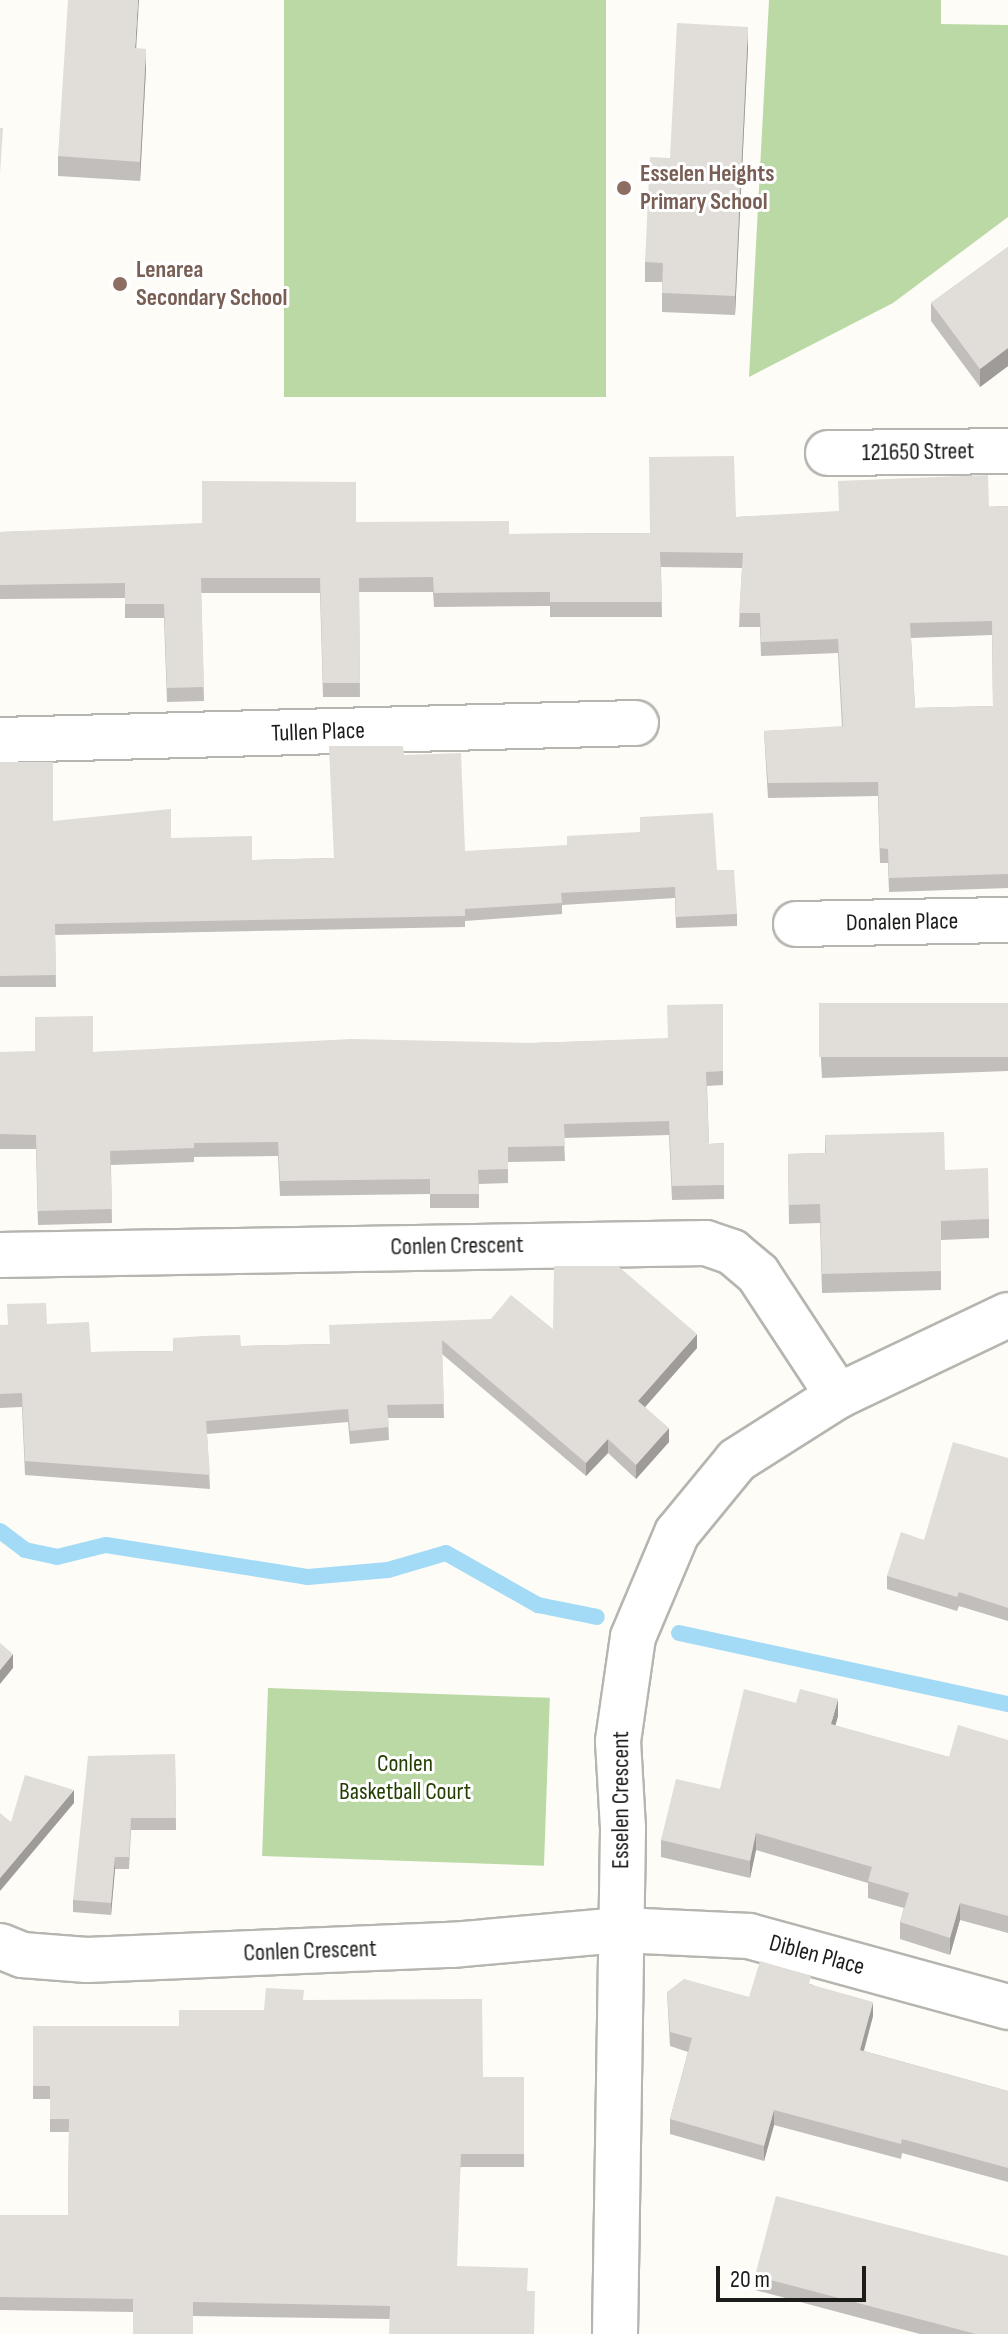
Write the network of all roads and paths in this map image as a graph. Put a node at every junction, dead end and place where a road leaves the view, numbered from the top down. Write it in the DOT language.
graph roads {
  1 [pos="1008,451"];
  2 [pos="828,453"];
  3 [pos="636,723"];
  4 [pos="0,740"];
  5 [pos="1008,920"];
  6 [pos="796,924"];
  7 [pos="0,1255"];
  8 [pos="1003,1322"];
  9 [pos="838,1396"];
  10 [pos="621,1930"];
  11 [pos="0,1946"];
  12 [pos="1008,2007"];
  13 [pos="615,2334"];
  1 -- 2 [label="street, 121650 Street"];
  3 -- 4 [label="street, Tullen Place"];
  5 -- 6 [label="street, Donalen Place"];
  7 -- 9 [label="street, Conlen Crescent"];
  8 -- 9 [label="street, Esselen Crescent"];
  9 -- 10 [label="street, Esselen Crescent"];
  10 -- 11 [label="street, Conlen Crescent"];
  10 -- 12 [label="street, Diblen Place"];
  10 -- 13 [label="street, Esselen Crescent"];
}
